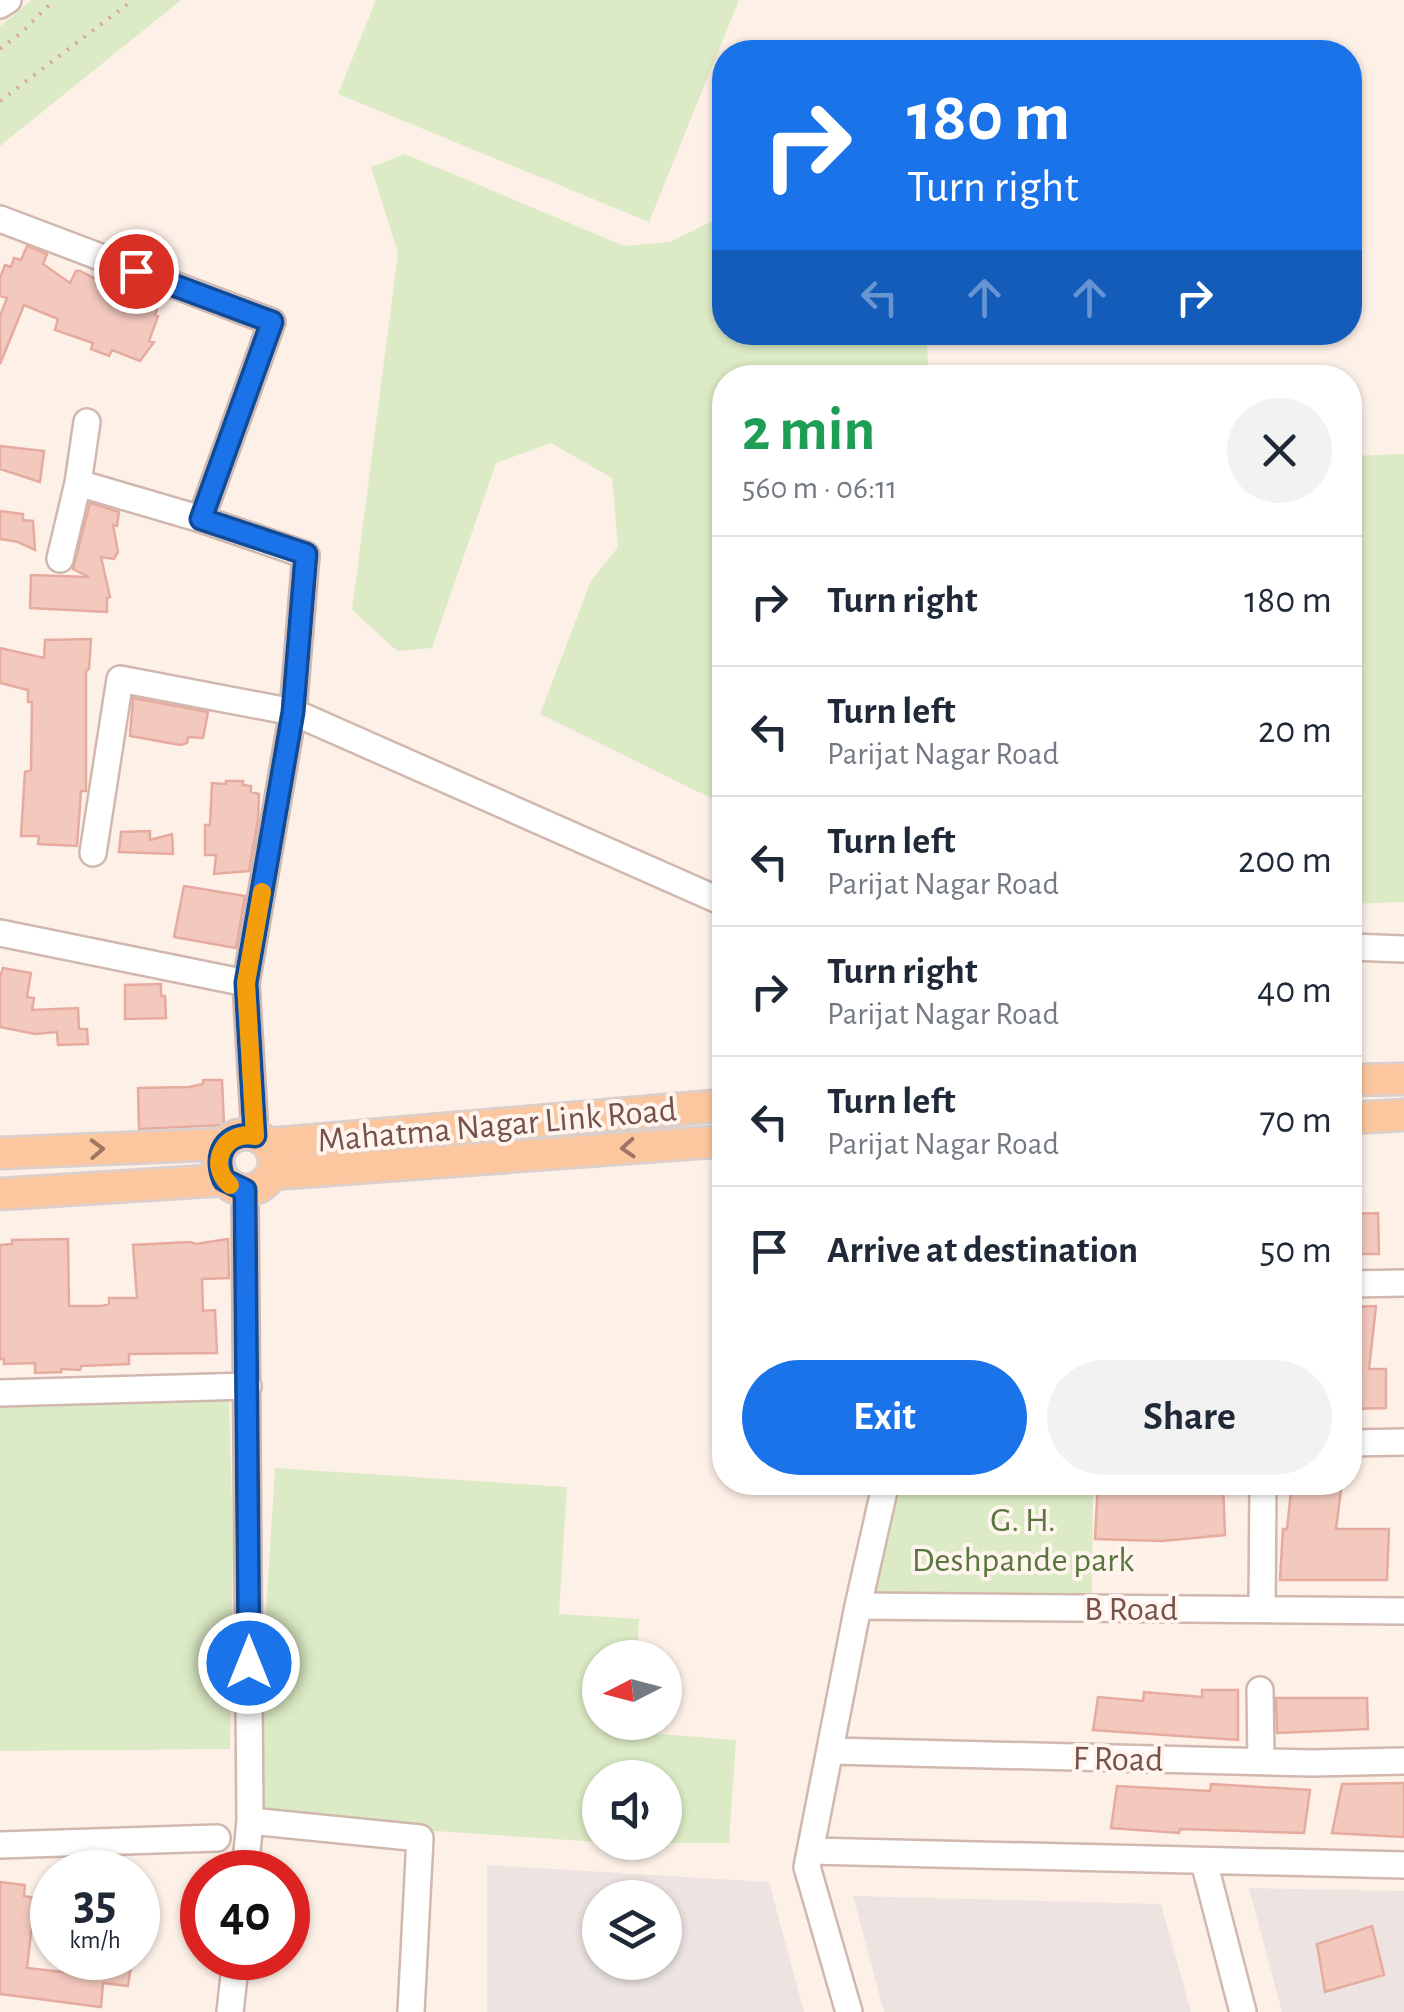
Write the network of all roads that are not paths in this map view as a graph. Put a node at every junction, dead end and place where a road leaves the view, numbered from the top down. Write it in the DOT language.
graph roads {
  1 [pos="8,0"];
  2 [pos="0,5"];
  3 [pos="0,220"];
  4 [pos="87,422"];
  5 [pos="78,484"];
  6 [pos="201,519"];
  7 [pos="60,560"];
  8 [pos="293,712"];
  9 [pos="92,853"];
  10 [pos="712,897"];
  11 [pos="0,933"];
  12 [pos="1362,947"];
  13 [pos="1404,949"];
  14 [pos="246,983"];
  15 [pos="1404,1079"];
  16 [pos="1362,1080"];
  17 [pos="712,1105"];
  18 [pos="1404,1115"];
  19 [pos="1362,1117"];
  20 [pos="712,1141"];
  21 [pos="255,1149"];
  22 [pos="0,1153"];
  23 [pos="234,1185"];
  24 [pos="0,1194"];
  25 [pos="1404,1283"];
  26 [pos="1362,1284"];
  27 [pos="248,1386"];
  28 [pos="0,1393"];
  29 [pos="1404,1442"];
  30 [pos="1362,1443"];
  31 [pos="883,1495"];
  32 [pos="1264,1495"];
  33 [pos="858,1606"];
  34 [pos="1262,1609"];
  35 [pos="1404,1610"];
  36 [pos="1260,1690"];
  37 [pos="832,1751"];
  38 [pos="1261,1762"];
  39 [pos="1404,1762"];
  40 [pos="250,1821"];
  41 [pos="217,1838"];
  42 [pos="0,1845"];
  43 [pos="247,1850"];
  44 [pos="811,1851"];
  45 [pos="1204,1862"];
  46 [pos="1404,1865"];
  47 [pos="234,1980"];
  48 [pos="230,2012"];
  49 [pos="411,2012"];
  50 [pos="849,2012"];
  51 [pos="1243,2012"];
  1 -- 2 [label="street"];
  3 -- 6 [label="street"];
  4 -- 5 [label="street"];
  5 -- 6 [label="street"];
  5 -- 7 [label="street"];
  6 -- 8 [label="street"];
  8 -- 9 [label="street"];
  8 -- 10 [label="street"];
  8 -- 14 [label="street"];
  11 -- 14 [label="street"];
  12 -- 13 [label="street"];
  14 -- 21 [label="street"];
  15 -- 16 [label="main road"];
  17 -- 21 [label="main road, Mahatma Nagar Link Road"];
  18 -- 19 [label="main road"];
  20 -- 21 [label="main road, Mahatma Nagar Link Road, one-way"];
  22 -- 21 [label="main road, Mahatma Nagar Link Road, one-way"];
  21 -- 23 [label="main road"];
  21 -- 23 [label="main road"];
  23 -- 24 [label="main road"];
  23 -- 27 [label="street"];
  25 -- 26 [label="street"];
  27 -- 28 [label="street"];
  27 -- 40 [label="street"];
  29 -- 30 [label="street"];
  31 -- 33 [label="street"];
  32 -- 34 [label="street"];
  33 -- 34 [label="street, B Road"];
  33 -- 37 [label="street"];
  34 -- 35 [label="street, B Road"];
  36 -- 38 [label="street"];
  37 -- 38 [label="street, F Road"];
  37 -- 44 [label="street"];
  38 -- 39 [label="street, F Road"];
  40 -- 43 [label="street"];
  40 -- 49 [label="street"];
  41 -- 42 [label="street"];
  44 -- 45 [label="street"];
  44 -- 50 [label="street"];
  45 -- 46 [label="street"];
  45 -- 51 [label="street"];
  47 -- 48 [label="street"];
}
